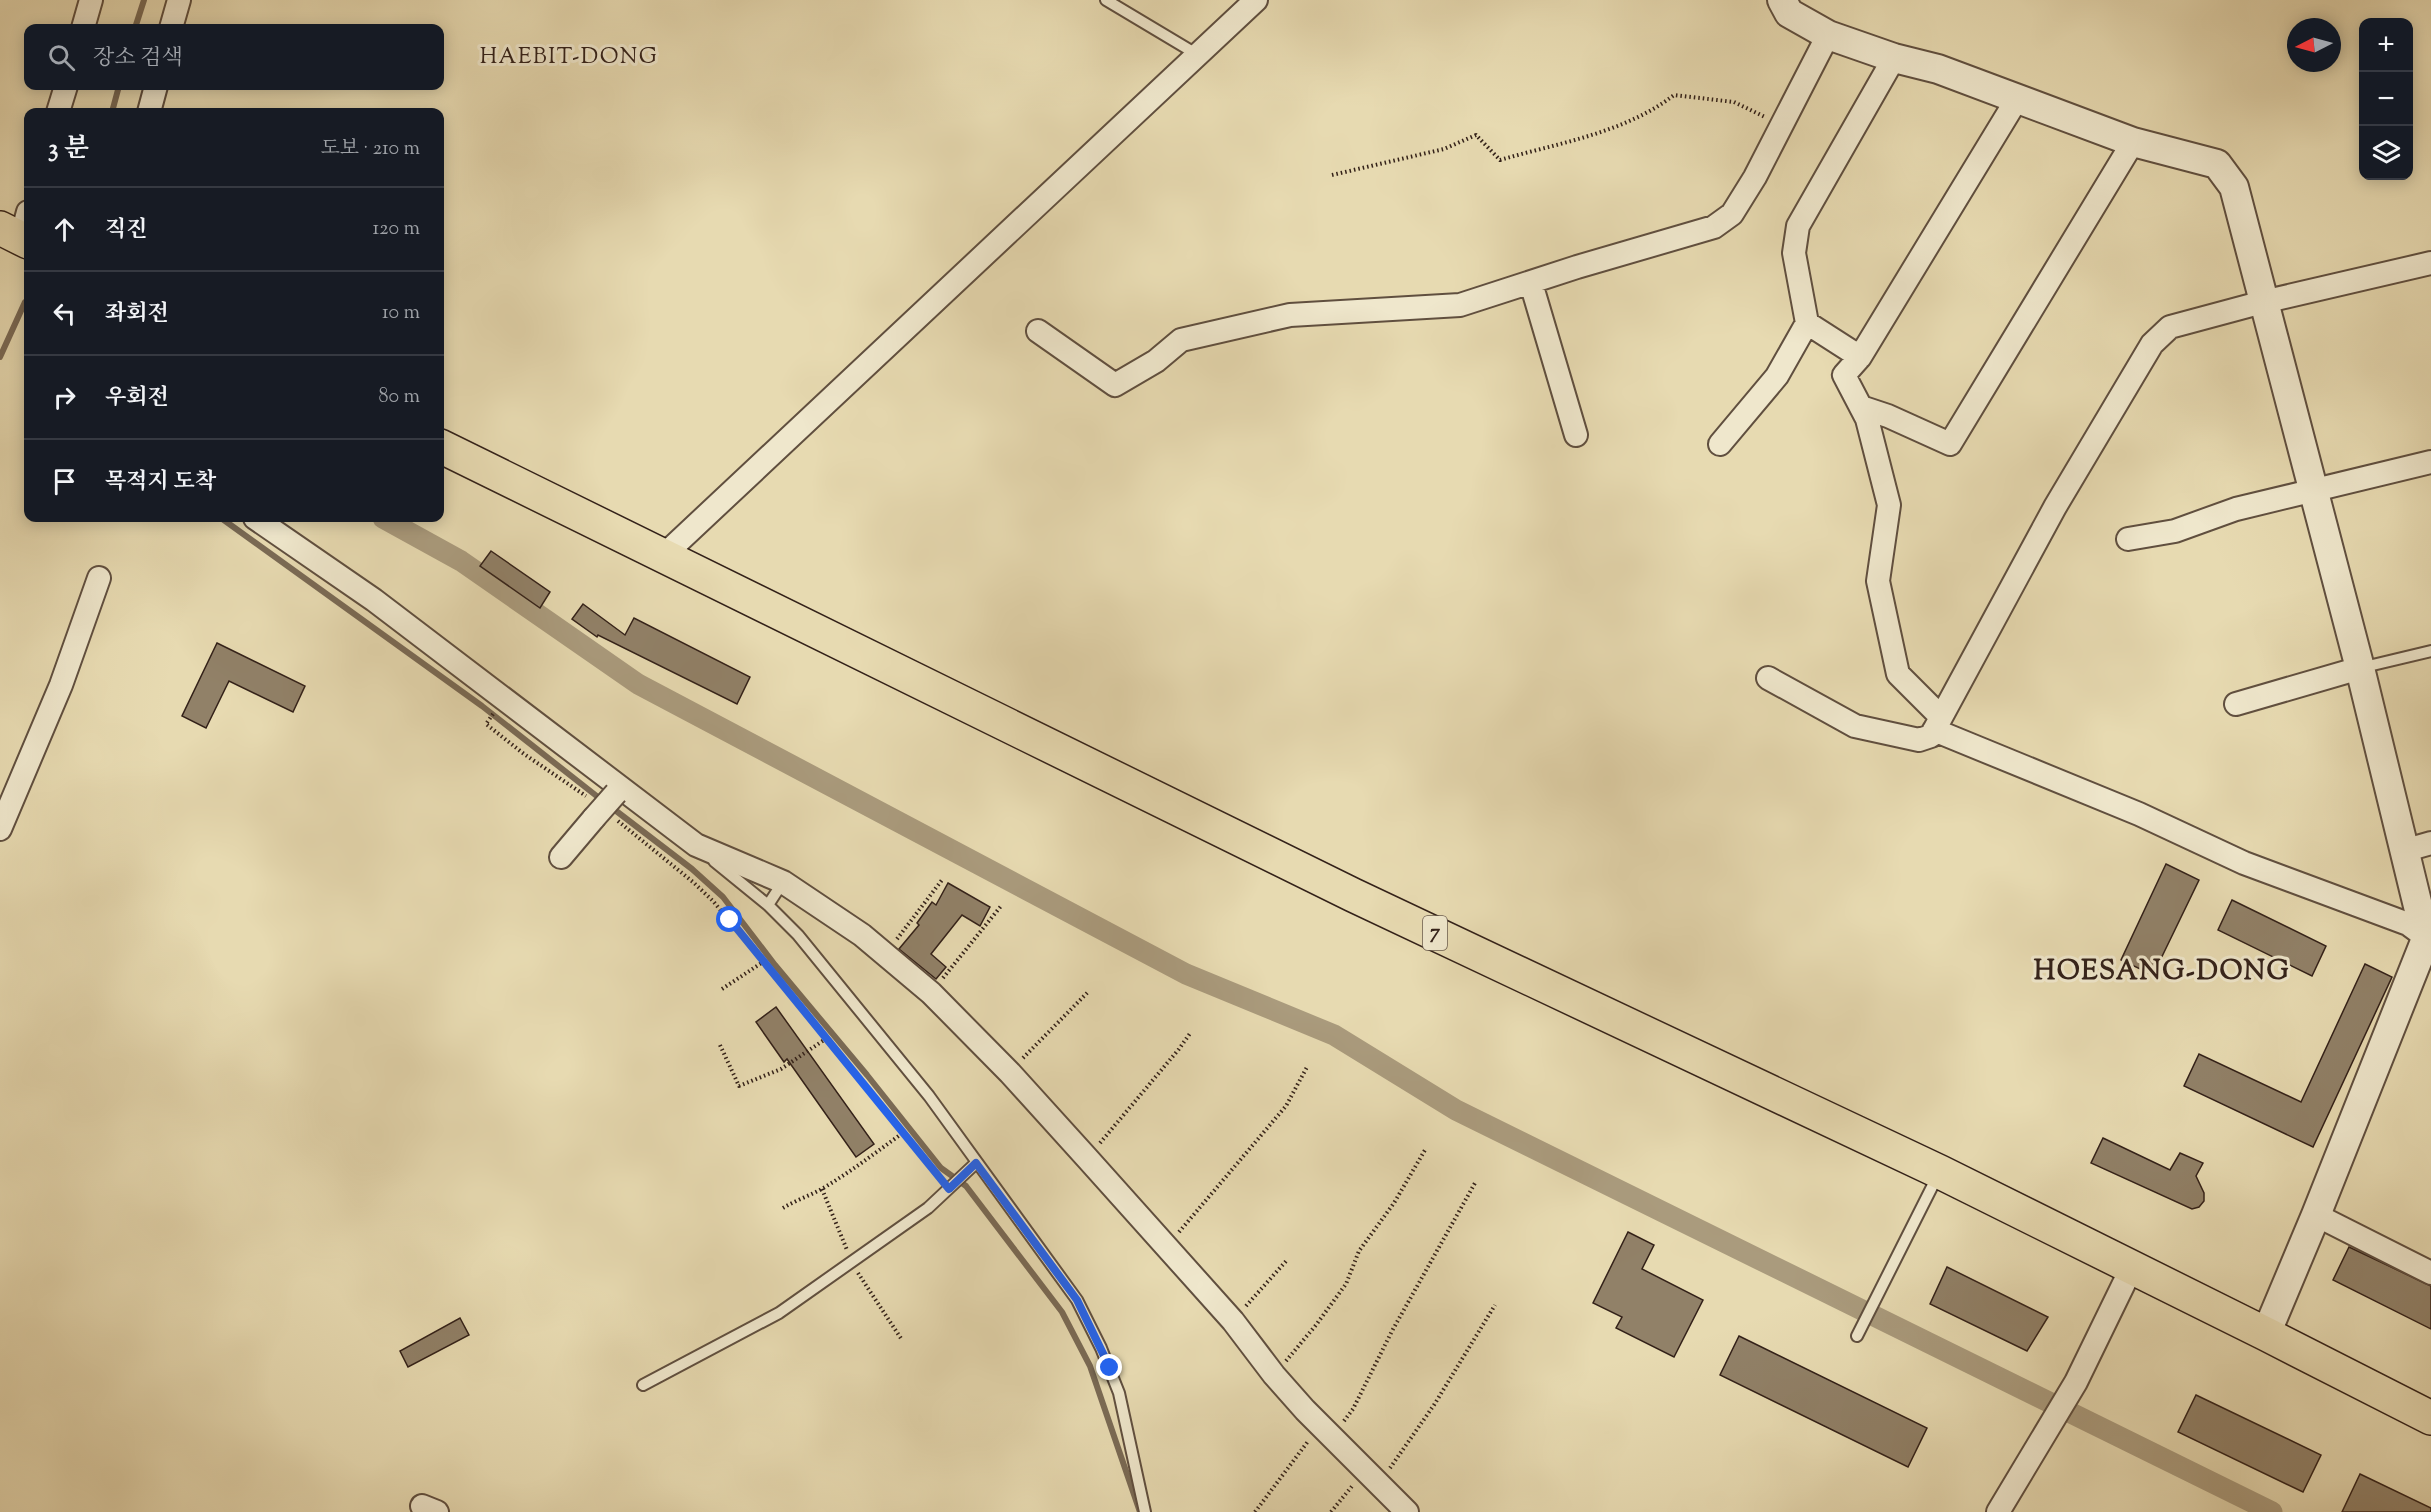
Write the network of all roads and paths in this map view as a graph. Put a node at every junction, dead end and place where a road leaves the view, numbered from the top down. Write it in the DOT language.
graph roads {
  1 [pos="91,0"];
  2 [pos="179,0"];
  3 [pos="1106,0"];
  4 [pos="1256,0"];
  5 [pos="1782,0"];
  6 [pos="84,24"];
  7 [pos="172,24"];
  8 [pos="1828,35"];
  9 [pos="1198,55"];
  10 [pos="1894,58"];
  11 [pos="65,90"];
  12 [pos="155,90"];
  13 [pos="2017,99"];
  14 [pos="59,108"];
  15 [pos="149,108"];
  16 [pos="1780,127"];
  17 [pos="2133,141"];
  18 [pos="1332,175"];
  19 [pos="2431,263"];
  20 [pos="1532,283"];
  21 [pos="2263,302"];
  22 [pos="1807,323"];
  23 [pos="1038,331"];
  24 [pos="1860,357"];
  25 [pos="1861,407"];
  26 [pos="1575,435"];
  27 [pos="1720,444"];
  28 [pos="444,448"];
  29 [pos="2431,462"];
  30 [pos="2312,489"];
  31 [pos="261,522"];
  32 [pos="2128,540"];
  33 [pos="662,557"];
  34 [pos="99,578"];
  35 [pos="2431,651"];
  36 [pos="2360,668"];
  37 [pos="1768,678"];
  38 [pos="2236,704"];
  39 [pos="486,724"];
  40 [pos="1937,724"];
  41 [pos="619,790"];
  42 [pos="598,810"];
  43 [pos="0,829"];
  44 [pos="2431,843"];
  45 [pos="696,845"];
  46 [pos="2403,851"];
  47 [pos="561,857"];
  48 [pos="942,880"];
  49 [pos="783,882"];
  50 [pos="768,905"];
  51 [pos="1001,906"];
  52 [pos="2428,940"];
  53 [pos="885,954"];
  54 [pos="763,962"];
  55 [pos="722,988"];
  56 [pos="1088,992"];
  57 [pos="931,993"];
  58 [pos="1191,1032"];
  59 [pos="827,1038"];
  60 [pos="720,1045"];
  61 [pos="1307,1067"];
  62 [pos="1010,1073"];
  63 [pos="904,1132"];
  64 [pos="1425,1150"];
  65 [pos="1087,1158"];
  66 [pos="976,1163"];
  67 [pos="1940,1172"];
  68 [pos="1475,1183"];
  69 [pos="949,1189"];
  70 [pos="783,1208"];
  71 [pos="2316,1215"];
  72 [pos="1166,1247"];
  73 [pos="1287,1260"];
  74 [pos="2132,1267"];
  75 [pos="2431,1273"];
  76 [pos="1495,1305"];
  77 [pos="1233,1321"];
  78 [pos="2266,1334"];
  79 [pos="1857,1336"];
  80 [pos="1274,1375"];
  81 [pos="643,1385"];
  82 [pos="2431,1418"];
  83 [pos="1326,1431"];
  84 [pos="1372,1476"];
  85 [pos="1145,1512"];
  86 [pos="1255,1512"];
  87 [pos="1331,1512"];
  88 [pos="1407,1512"];
  89 [pos="1998,1512"];
  1 -- 6 [label="street"];
  2 -- 7 [label="street"];
  3 -- 9 [label="lane"];
  4 -- 9 [label="street"];
  5 -- 8 [label="street"];
  8 -- 10 [label="street"];
  8 -- 16 [label="street"];
  9 -- 33 [label="street"];
  10 -- 13 [label="street"];
  10 -- 22 [label="street"];
  11 -- 14 [label="street"];
  12 -- 15 [label="street"];
  13 -- 17 [label="street"];
  13 -- 24 [label="street"];
  16 -- 18 [label="path"];
  16 -- 20 [label="street"];
  17 -- 21 [label="street"];
  17 -- 25 [label="street"];
  19 -- 21 [label="street"];
  20 -- 23 [label="street"];
  20 -- 26 [label="street"];
  21 -- 30 [label="street"];
  21 -- 40 [label="street"];
  22 -- 24 [label="street"];
  22 -- 27 [label="street"];
  24 -- 25 [label="street"];
  25 -- 40 [label="street"];
  28 -- 33 [label="highway, 7"];
  29 -- 30 [label="street"];
  30 -- 32 [label="street"];
  30 -- 36 [label="street"];
  31 -- 41 [label="street"];
  33 -- 67 [label="highway, 7"];
  34 -- 43 [label="street"];
  35 -- 36 [label="lane"];
  36 -- 38 [label="street"];
  36 -- 46 [label="street"];
  37 -- 40 [label="street"];
  39 -- 42 [label="path"];
  40 -- 52 [label="street"];
  41 -- 42 [label="street, bridge"];
  41 -- 45 [label="street"];
  42 -- 47 [label="street"];
  42 -- 54 [label="path"];
  44 -- 46 [label="street"];
  45 -- 49 [label="street"];
  45 -- 50 [label="lane"];
  46 -- 52 [label="street"];
  48 -- 53 [label="path"];
  49 -- 50 [label="lane"];
  49 -- 53 [label="street"];
  50 -- 66 [label="lane"];
  51 -- 57 [label="path"];
  52 -- 71 [label="street"];
  53 -- 57 [label="street"];
  54 -- 55 [label="path"];
  54 -- 59 [label="path"];
  56 -- 62 [label="path"];
  57 -- 62 [label="street"];
  58 -- 65 [label="path"];
  59 -- 60 [label="path"];
  59 -- 63 [label="path"];
  61 -- 72 [label="path"];
  62 -- 65 [label="street"];
  63 -- 69 [label="path"];
  63 -- 70 [label="path"];
  64 -- 80 [label="path"];
  65 -- 72 [label="street"];
  66 -- 69 [label="lane"];
  66 -- 85 [label="lane"];
  67 -- 74 [label="highway, 7"];
  67 -- 79 [label="lane"];
  68 -- 83 [label="path"];
  69 -- 81 [label="lane"];
  71 -- 75 [label="street"];
  71 -- 78 [label="street"];
  72 -- 77 [label="street"];
  73 -- 77 [label="path"];
  74 -- 78 [label="highway, 7"];
  74 -- 89 [label="street"];
  76 -- 84 [label="path"];
  77 -- 80 [label="street"];
  78 -- 82 [label="highway, 7"];
  80 -- 83 [label="street"];
  83 -- 84 [label="street"];
  83 -- 86 [label="path"];
  84 -- 87 [label="path"];
  84 -- 88 [label="street"];
}
